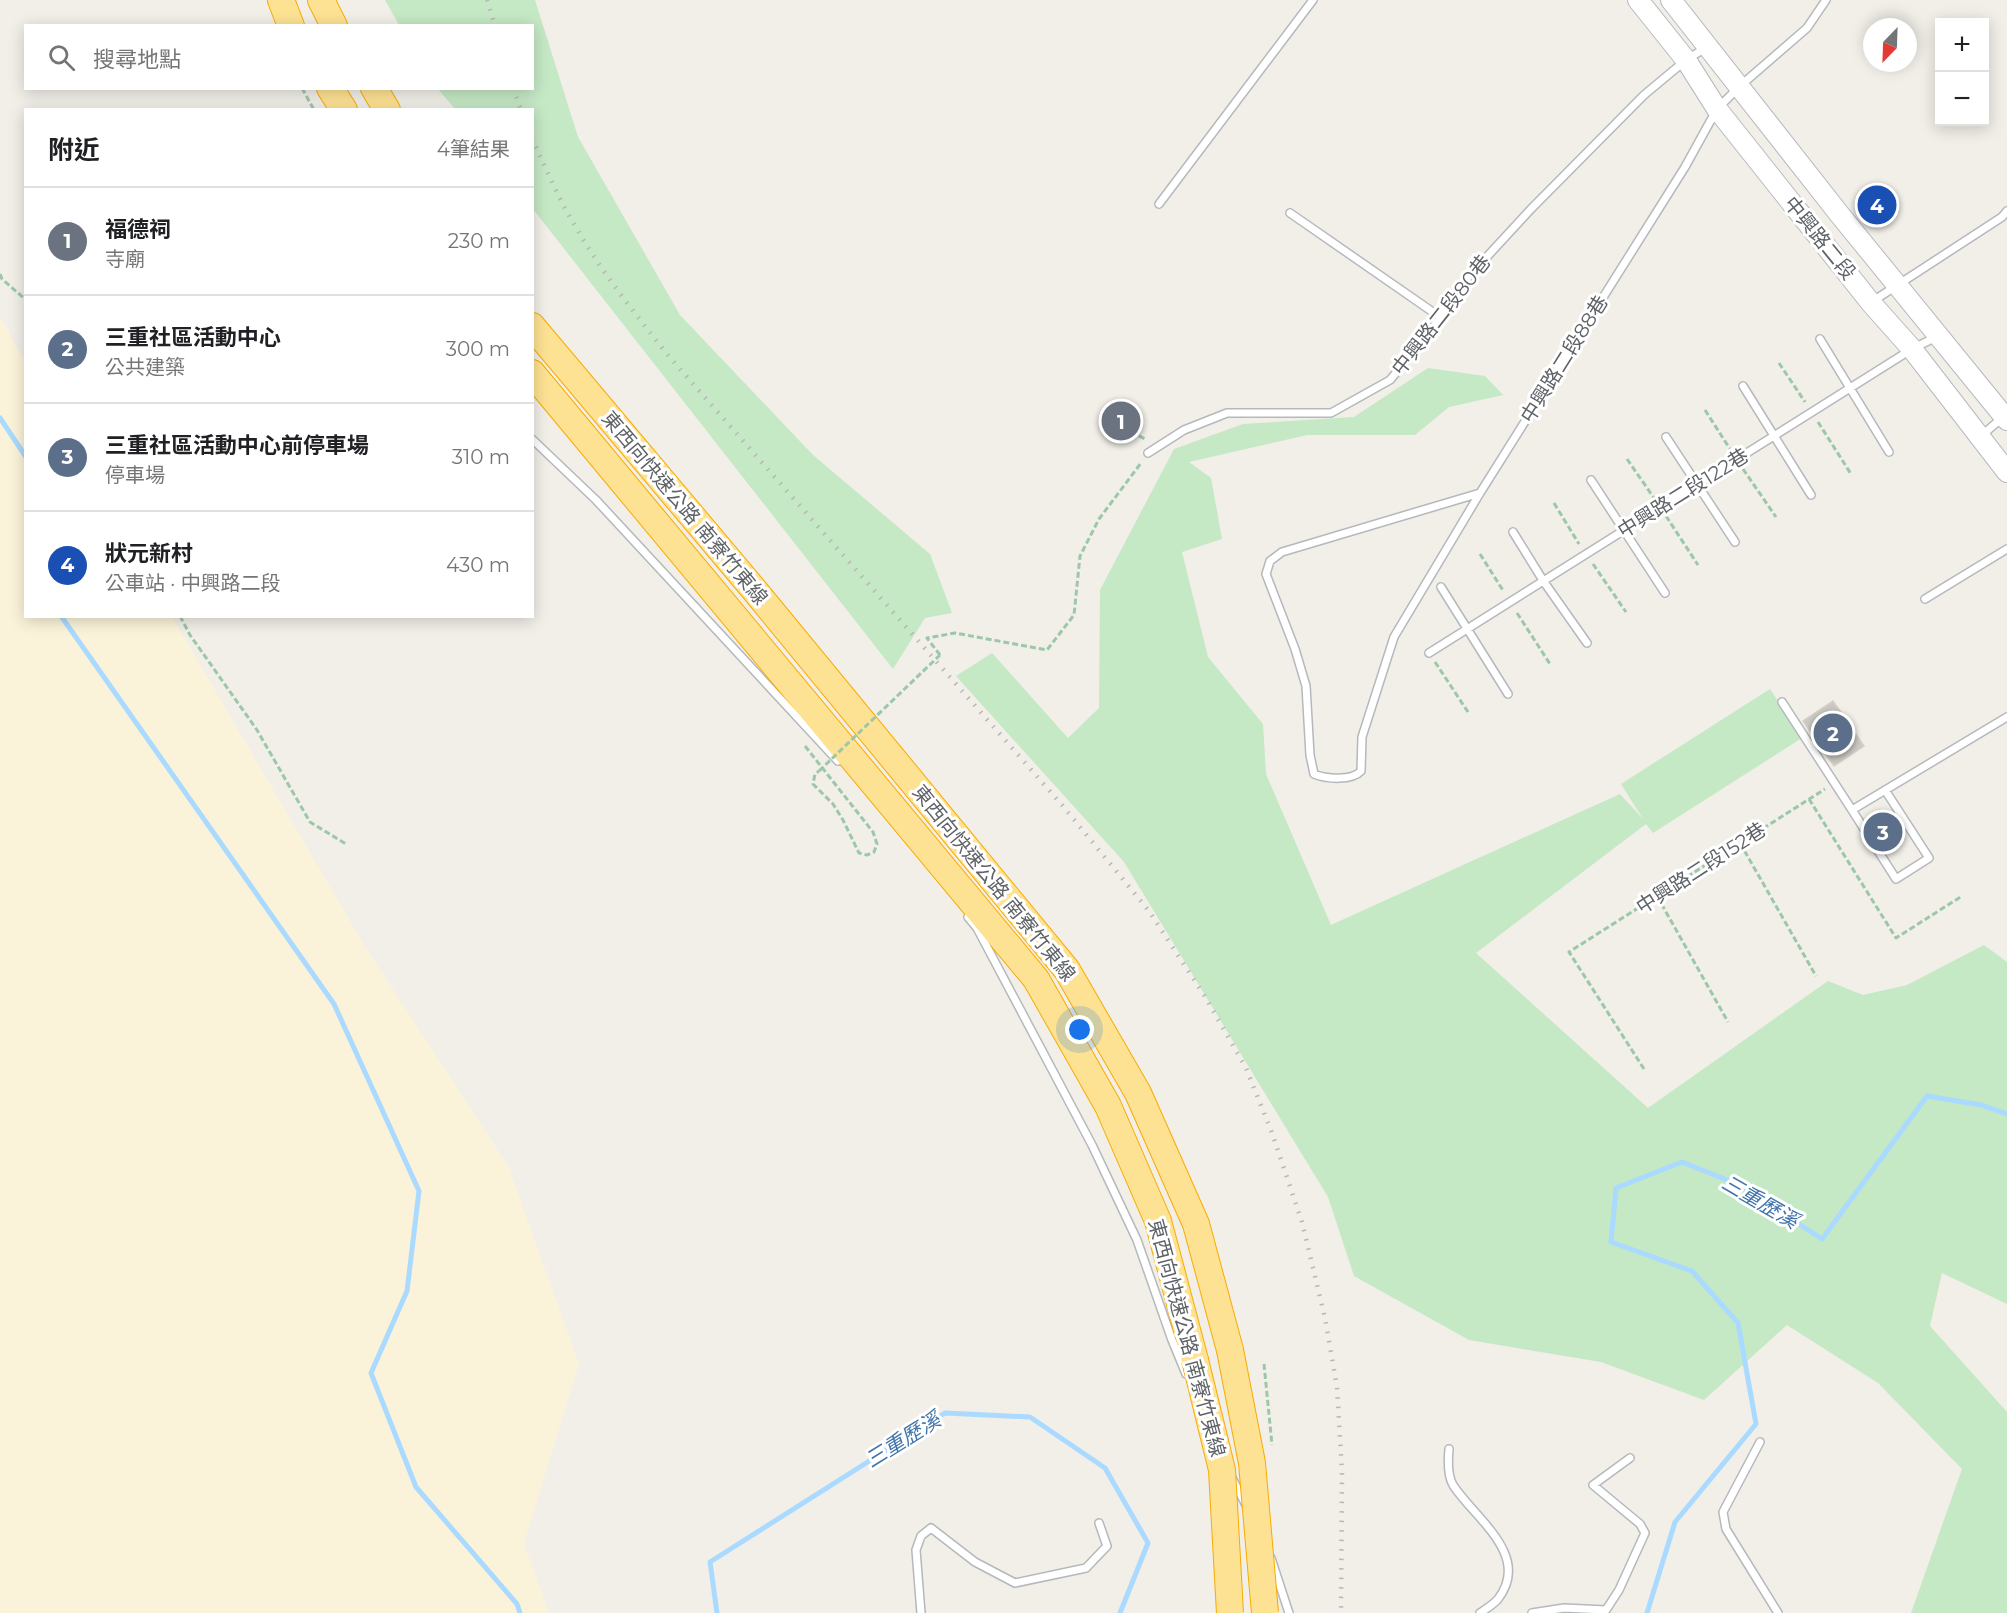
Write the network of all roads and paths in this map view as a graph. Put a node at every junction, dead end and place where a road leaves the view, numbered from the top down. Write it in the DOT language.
graph roads {
  1 [pos="281,0"];
  2 [pos="321,0"];
  3 [pos="1313,0"];
  4 [pos="1638,0"];
  5 [pos="1671,0"];
  6 [pos="1826,0"];
  7 [pos="290,24"];
  8 [pos="333,24"];
  9 [pos="1707,46"];
  10 [pos="1686,60"];
  11 [pos="1740,86"];
  12 [pos="303,90"];
  13 [pos="331,90"];
  14 [pos="375,90"];
  15 [pos="313,108"];
  16 [pos="343,108"];
  17 [pos="386,108"];
  18 [pos="1717,109"];
  19 [pos="1159,204"];
  20 [pos="2007,211"];
  21 [pos="1290,213"];
  22 [pos="0,274"];
  23 [pos="1897,284"];
  24 [pos="24,298"];
  25 [pos="1871,303"];
  26 [pos="1440,317"];
  27 [pos="534,328"];
  28 [pos="1938,335"];
  29 [pos="1820,339"];
  30 [pos="1912,349"];
  31 [pos="1779,363"];
  32 [pos="534,375"];
  33 [pos="1743,386"];
  34 [pos="1850,387"];
  35 [pos="1705,410"];
  36 [pos="1812,412"];
  37 [pos="2005,418"];
  38 [pos="1775,435"];
  39 [pos="1666,437"];
  40 [pos="1979,438"];
  41 [pos="534,441"];
  42 [pos="1889,452"];
  43 [pos="1148,453"];
  44 [pos="1628,459"];
  45 [pos="1737,459"];
  46 [pos="2007,472"];
  47 [pos="1851,474"];
  48 [pos="1591,480"];
  49 [pos="1697,485"];
  50 [pos="1480,494"];
  51 [pos="1811,495"];
  52 [pos="1554,503"];
  53 [pos="1661,508"];
  54 [pos="1776,517"];
  55 [pos="1624,531"];
  56 [pos="1513,532"];
  57 [pos="1735,542"];
  58 [pos="2007,549"];
  59 [pos="1480,554"];
  60 [pos="1587,555"];
  61 [pos="1698,565"];
  62 [pos="1544,582"];
  63 [pos="1441,587"];
  64 [pos="1665,593"];
  65 [pos="1925,599"];
  66 [pos="1510,603"];
  67 [pos="1626,612"];
  68 [pos="181,618"];
  69 [pos="1468,629"];
  70 [pos="1587,643"];
  71 [pos="1429,653"];
  72 [pos="1550,664"];
  73 [pos="1508,694"];
  74 [pos="1782,702"];
  75 [pos="792,710"];
  76 [pos="1468,712"];
  77 [pos="2007,717"];
  78 [pos="841,763"];
  79 [pos="1834,783"];
  80 [pos="1885,790"];
  81 [pos="1809,799"];
  82 [pos="1852,810"];
  83 [pos="346,843"];
  84 [pos="1740,843"];
  85 [pos="922,855"];
  86 [pos="930,864"];
  87 [pos="1657,896"];
  88 [pos="1962,896"];
  89 [pos="963,910"];
  90 [pos="1816,976"];
  91 [pos="1728,1022"];
  92 [pos="1644,1069"];
  93 [pos="1192,1371"];
  94 [pos="1194,1392"];
  95 [pos="1760,1442"];
  96 [pos="1449,1449"];
  97 [pos="1630,1458"];
  98 [pos="1099,1523"];
  99 [pos="921,1613"];
  100 [pos="1230,1613"];
  101 [pos="1265,1613"];
  102 [pos="1289,1613"];
  103 [pos="1480,1613"];
  104 [pos="1532,1613"];
  105 [pos="1778,1613"];
  1 -- 7 [label="highway"];
  2 -- 8 [label="highway"];
  3 -- 19 [label="lane"];
  4 -- 10 [label="main road, 中興路二段"];
  5 -- 9 [label="main road, 中興路二段"];
  6 -- 11 [label="lane, 中興路二段88巷"];
  9 -- 10 [label="lane, 中興路二段80巷"];
  9 -- 11 [label="main road, 中興路二段"];
  10 -- 18 [label="main road, 中興路二段"];
  10 -- 26 [label="lane, 中興路二段80巷"];
  11 -- 18 [label="lane, 中興路二段88巷"];
  11 -- 23 [label="main road, 中興路二段"];
  12 -- 15 [label="path"];
  13 -- 16 [label="highway"];
  14 -- 17 [label="highway"];
  18 -- 25 [label="main road, 中興路二段"];
  18 -- 50 [label="lane, 中興路二段88巷"];
  20 -- 23 [label="lane"];
  21 -- 26 [label="lane"];
  22 -- 24 [label="path"];
  23 -- 25 [label="lane"];
  23 -- 28 [label="main road, 中興路二段"];
  25 -- 30 [label="main road, 中興路二段"];
  26 -- 43 [label="lane, 中興路二段80巷"];
  27 -- 101 [label="highway, 東西向快速公路 南寮竹東線, bridge"];
  28 -- 30 [label="lane, 中興路二段122巷"];
  28 -- 37 [label="main road, 中興路二段"];
  29 -- 34 [label="lane"];
  30 -- 34 [label="lane, 中興路二段122巷"];
  30 -- 40 [label="main road, 中興路二段"];
  31 -- 36 [label="path"];
  32 -- 93 [label="highway, 東西向快速公路 南寮竹東線"];
  33 -- 38 [label="lane"];
  34 -- 36 [label="lane, 中興路二段122巷"];
  34 -- 42 [label="lane"];
  35 -- 45 [label="path"];
  36 -- 38 [label="lane, 中興路二段122巷"];
  36 -- 47 [label="path"];
  37 -- 40 [label="lane"];
  38 -- 45 [label="lane, 中興路二段122巷"];
  38 -- 51 [label="lane"];
  39 -- 49 [label="lane"];
  40 -- 46 [label="main road, 中興路二段"];
  41 -- 75 [label="lane"];
  43 -- 75 [label="path, bridge"];
  44 -- 53 [label="path"];
  45 -- 49 [label="lane, 中興路二段122巷"];
  45 -- 54 [label="path"];
  48 -- 55 [label="lane"];
  49 -- 53 [label="lane, 中興路二段122巷"];
  49 -- 57 [label="lane"];
  50 -- 50 [label="lane, 中興路二段88巷"];
  52 -- 60 [label="path"];
  53 -- 55 [label="lane, 中興路二段122巷"];
  53 -- 61 [label="path"];
  55 -- 60 [label="lane, 中興路二段122巷"];
  55 -- 64 [label="lane"];
  56 -- 62 [label="lane"];
  58 -- 65 [label="lane"];
  59 -- 66 [label="path"];
  60 -- 62 [label="lane, 中興路二段122巷"];
  60 -- 67 [label="path"];
  62 -- 66 [label="lane, 中興路二段122巷"];
  62 -- 70 [label="lane"];
  63 -- 69 [label="lane"];
  66 -- 69 [label="lane, 中興路二段122巷"];
  66 -- 72 [label="path"];
  68 -- 83 [label="path"];
  69 -- 71 [label="lane, 中興路二段122巷"];
  69 -- 73 [label="lane"];
  71 -- 76 [label="path"];
  74 -- 79 [label="lane"];
  75 -- 78 [label="lane"];
  77 -- 80 [label="lane"];
  79 -- 81 [label="path, 中興路二段152巷"];
  79 -- 82 [label="lane"];
  80 -- 82 [label="lane"];
  80 -- 82 [label="lane"];
  81 -- 84 [label="path, 中興路二段152巷"];
  81 -- 88 [label="path"];
  84 -- 87 [label="path, 中興路二段152巷"];
  84 -- 90 [label="path"];
  85 -- 86 [label="lane"];
  87 -- 91 [label="path"];
  87 -- 92 [label="path, 中興路二段152巷"];
  89 -- 93 [label="lane"];
  93 -- 100 [label="highway, 東西向快速公路 南寮竹東線, bridge"];
  94 -- 102 [label="lane"];
  95 -- 105 [label="lane"];
  96 -- 103 [label="lane"];
  97 -- 104 [label="lane"];
  98 -- 99 [label="lane"];
}
